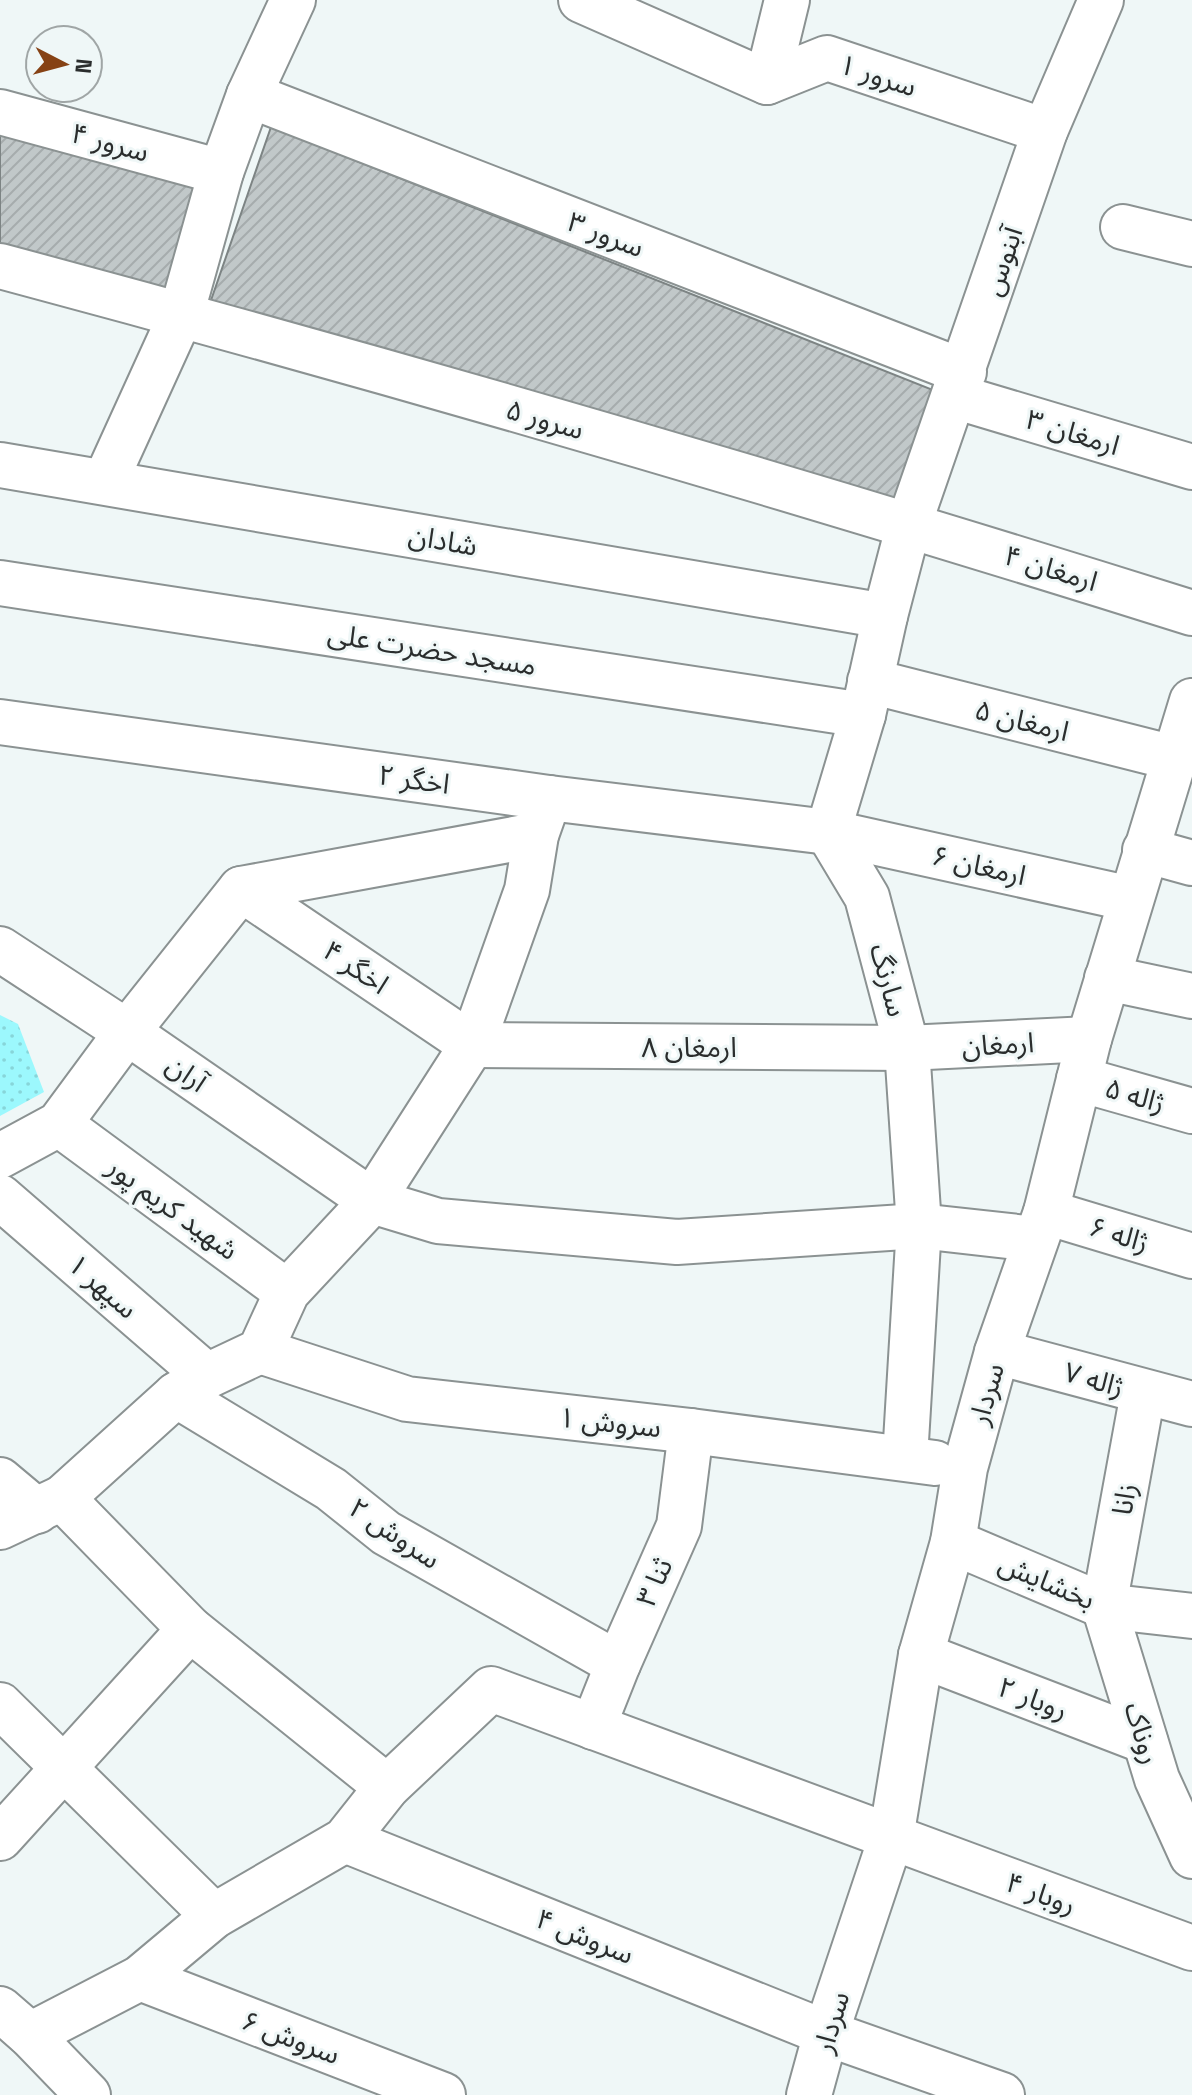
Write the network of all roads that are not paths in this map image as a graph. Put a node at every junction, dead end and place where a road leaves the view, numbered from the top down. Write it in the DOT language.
graph roads {
  1 [pos="293,0"];
  2 [pos="581,0"];
  3 [pos="787,0"];
  4 [pos="1101,0"];
  5 [pos="767,82"];
  6 [pos="249,95"];
  7 [pos="0,112"];
  8 [pos="1045,131"];
  9 [pos="221,172"];
  10 [pos="1123,227"];
  11 [pos="1192,244"];
  12 [pos="0,266"];
  13 [pos="181,315"];
  14 [pos="959,384"];
  15 [pos="0,465"];
  16 [pos="1192,467"];
  17 [pos="105,482"];
  18 [pos="909,524"];
  19 [pos="0,583"];
  20 [pos="1192,613"];
  21 [pos="885,616"];
  22 [pos="867,698"];
  23 [pos="0,722"];
  24 [pos="1186,725"];
  25 [pos="542,816"];
  26 [pos="828,832"];
  27 [pos="1145,850"];
  28 [pos="1192,863"];
  29 [pos="241,889"];
  30 [pos="1131,899"];
  31 [pos="0,949"];
  32 [pos="1107,978"];
  33 [pos="1192,996"];
  34 [pos="127,1032"];
  35 [pos="472,1045"];
  36 [pos="907,1048"];
  37 [pos="1084,1059"];
  38 [pos="1192,1111"];
  39 [pos="59,1124"];
  40 [pos="0,1156"];
  41 [pos="0,1197"];
  42 [pos="372,1201"];
  43 [pos="919,1226"];
  44 [pos="1041,1226"];
  45 [pos="1192,1256"];
  46 [pos="287,1292"];
  47 [pos="260,1351"];
  48 [pos="997,1352"];
  49 [pos="191,1386"];
  50 [pos="1143,1393"];
  51 [pos="1192,1404"];
  52 [pos="691,1431"];
  53 [pos="905,1458"];
  54 [pos="965,1468"];
  55 [pos="0,1480"];
  56 [pos="33,1512"];
  57 [pos="953,1542"];
  58 [pos="1104,1606"];
  59 [pos="1192,1616"];
  60 [pos="190,1629"];
  61 [pos="921,1655"];
  62 [pos="618,1664"];
  63 [pos="0,1705"];
  64 [pos="593,1727"];
  65 [pos="1165,1767"];
  66 [pos="66,1768"];
  67 [pos="387,1787"];
  68 [pos="0,1838"];
  69 [pos="891,1838"];
  70 [pos="345,1840"];
  71 [pos="1192,1856"];
  72 [pos="214,1916"];
  73 [pos="1192,1948"];
  74 [pos="140,1978"];
  75 [pos="15,2022"];
  76 [pos="826,2033"];
  77 [pos="88,2095"];
  78 [pos="443,2095"];
  79 [pos="809,2095"];
  80 [pos="1002,2095"];
  1 -- 6 [label="street"];
  2 -- 5 [label="street"];
  3 -- 5 [label="street"];
  4 -- 8 [label="street, آبنوس"];
  5 -- 8 [label="street, سرور ۱"];
  6 -- 9 [label="street"];
  6 -- 14 [label="street, سرور ۳"];
  7 -- 9 [label="street, سرور ۴"];
  8 -- 14 [label="street, آبنوس"];
  9 -- 13 [label="street"];
  10 -- 11 [label="street"];
  12 -- 13 [label="street, سرور ۵"];
  13 -- 17 [label="street"];
  13 -- 18 [label="street, سرور ۵"];
  14 -- 16 [label="street, ارمغان ۳"];
  14 -- 18 [label="street, آبنوس"];
  15 -- 17 [label="street, شادان"];
  17 -- 21 [label="street, شادان"];
  18 -- 20 [label="street, ارمغان ۴"];
  18 -- 21 [label="street"];
  19 -- 22 [label="street, مسجد حضرت علی"];
  21 -- 22 [label="street"];
  22 -- 24 [label="street, ارمغان ۵"];
  22 -- 26 [label="street"];
  23 -- 25 [label="street, اخگر ۲"];
  24 -- 27 [label="street, سردار"];
  25 -- 26 [label="street, اخگر ۲"];
  25 -- 29 [label="street"];
  25 -- 35 [label="street"];
  26 -- 30 [label="street, ارمغان ۶"];
  26 -- 36 [label="street, سارنگ"];
  27 -- 28 [label="street"];
  27 -- 30 [label="street, سردار"];
  29 -- 34 [label="street"];
  29 -- 35 [label="street, اخگر ۴"];
  30 -- 32 [label="street, سردار"];
  31 -- 34 [label="street, آران"];
  32 -- 33 [label="street"];
  32 -- 37 [label="street, سردار"];
  34 -- 39 [label="street"];
  34 -- 42 [label="street, آران"];
  35 -- 36 [label="street, ارمغان ۸"];
  35 -- 42 [label="street"];
  36 -- 37 [label="street, ارمغان"];
  36 -- 43 [label="street, سارنگ"];
  37 -- 38 [label="street, ژاله ۵"];
  37 -- 44 [label="street, سردار"];
  39 -- 40 [label="street"];
  39 -- 46 [label="street, شهید کریم پور"];
  41 -- 49 [label="street, سپهر ۱"];
  42 -- 43 [label="street, آران"];
  42 -- 46 [label="street"];
  43 -- 44 [label="street, ژاله ۶"];
  43 -- 53 [label="street, سارنگ"];
  44 -- 45 [label="street, ژاله ۶"];
  44 -- 48 [label="street, سردار"];
  46 -- 47 [label="street"];
  47 -- 49 [label="street"];
  47 -- 52 [label="street, سروش ۱"];
  48 -- 50 [label="street, ژاله ۷"];
  48 -- 54 [label="street, سردار"];
  49 -- 56 [label="street"];
  49 -- 62 [label="street, سروش ۲"];
  50 -- 51 [label="street, ژاله ۷"];
  50 -- 58 [label="street, زانا"];
  52 -- 53 [label="street, سروش ۱"];
  52 -- 62 [label="street, ثنا ۳"];
  53 -- 54 [label="street, سروش ۱"];
  54 -- 57 [label="street, سردار"];
  55 -- 56 [label="street"];
  56 -- 60 [label="street"];
  57 -- 58 [label="street, بخشایش"];
  57 -- 61 [label="street, سردار"];
  58 -- 59 [label="street, بخشایش"];
  58 -- 65 [label="street, روناک"];
  60 -- 66 [label="street"];
  60 -- 67 [label="street"];
  61 -- 65 [label="street, روبار ۲"];
  61 -- 69 [label="street, سردار"];
  62 -- 64 [label="street, ثنا ۳"];
  63 -- 66 [label="street"];
  64 -- 67 [label="street, روبار ۴"];
  64 -- 69 [label="street, روبار ۴"];
  65 -- 71 [label="street, روناک"];
  66 -- 68 [label="street"];
  66 -- 72 [label="street"];
  67 -- 70 [label="street"];
  69 -- 73 [label="street, روبار ۴"];
  69 -- 76 [label="street, سردار"];
  70 -- 72 [label="street"];
  70 -- 76 [label="street, سروش ۴"];
  72 -- 74 [label="street"];
  74 -- 75 [label="street"];
  74 -- 78 [label="street, سروش ۶"];
  75 -- 77 [label="street"];
  76 -- 79 [label="street, سردار"];
  76 -- 80 [label="street, سروش ۴"];
}
